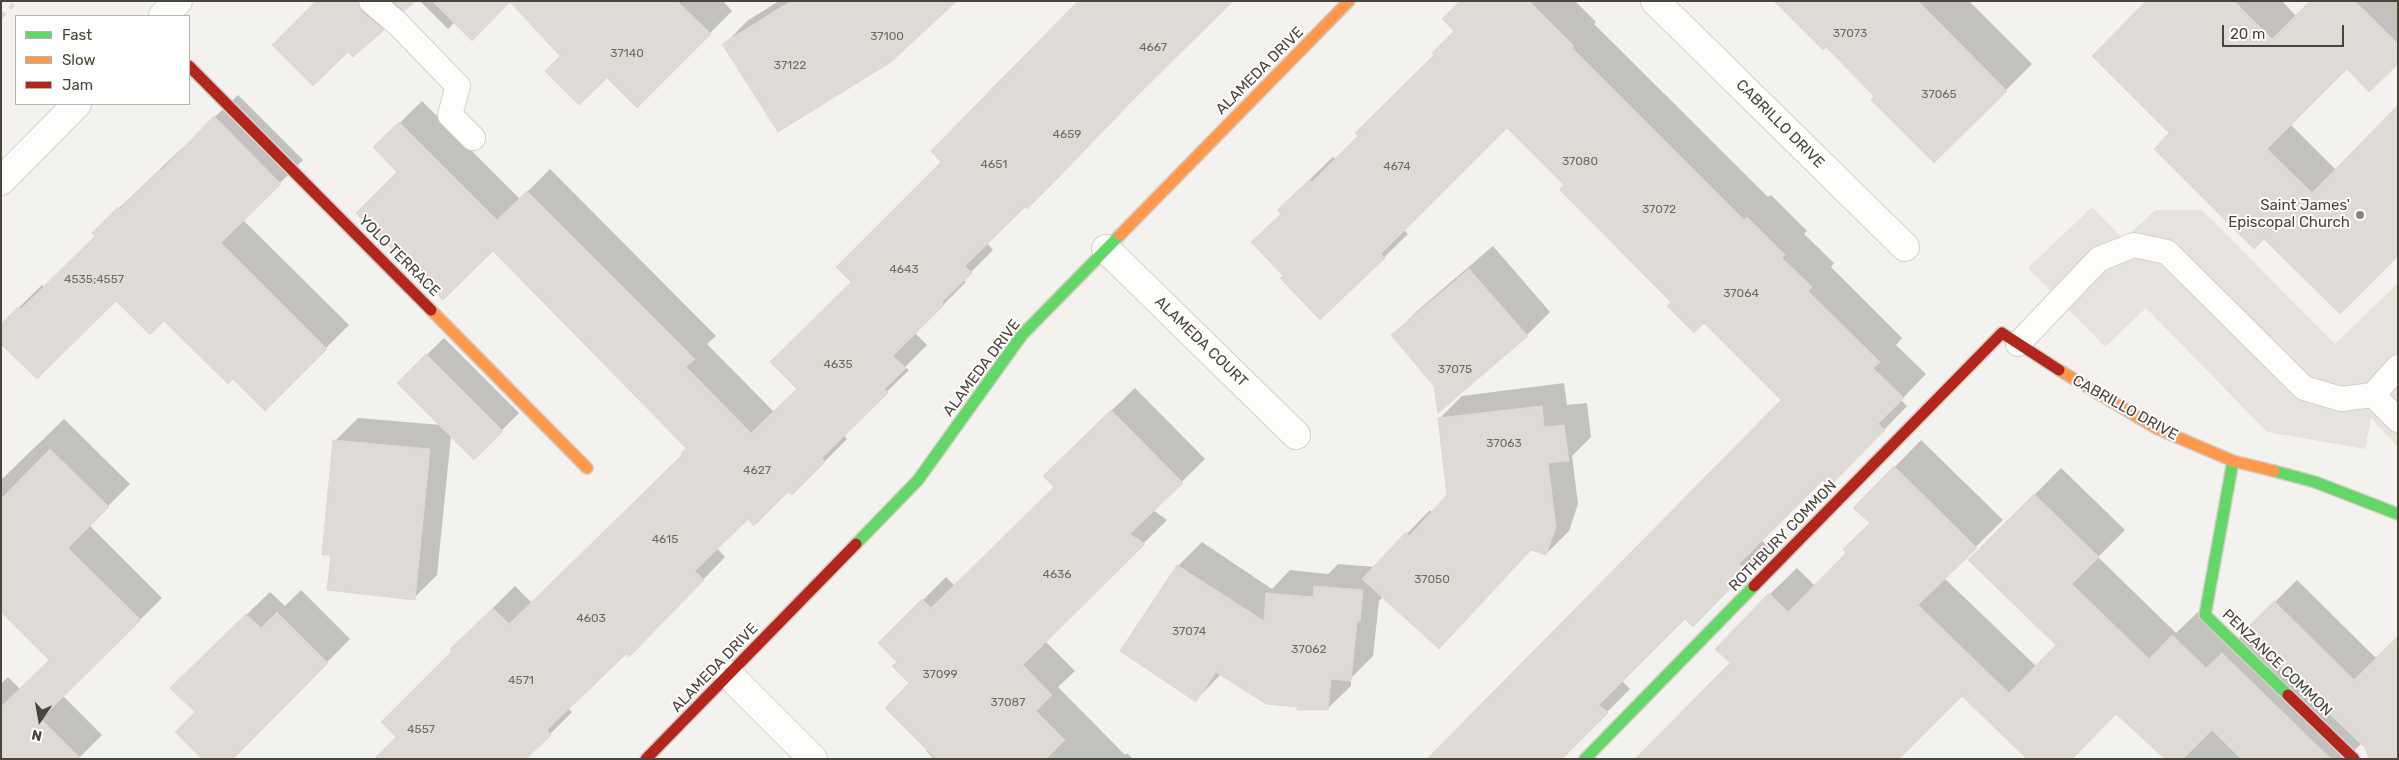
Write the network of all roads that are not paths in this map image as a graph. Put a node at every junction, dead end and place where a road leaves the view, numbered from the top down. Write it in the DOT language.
graph roads {
  1 [pos="178,1"];
  2 [pos="371,1"];
  3 [pos="1349,1"];
  4 [pos="1655,1"];
  5 [pos="164,15"];
  6 [pos="190,67"];
  7 [pos="76,105"];
  8 [pos="473,138"];
  9 [pos="1,181"];
  10 [pos="1905,247"];
  11 [pos="1106,249"];
  12 [pos="2010,339"];
  13 [pos="2398,367"];
  14 [pos="2373,395"];
  15 [pos="2398,420"];
  16 [pos="1296,434"];
  17 [pos="2233,461"];
  18 [pos="588,468"];
  19 [pos="2398,514"];
  20 [pos="729,675"];
  21 [pos="646,759"];
  22 [pos="813,759"];
  23 [pos="1585,759"];
  24 [pos="2354,759"];
  1 -- 5 [label="street"];
  2 -- 8 [label="lane"];
  3 -- 11 [label="street, ALAMEDA DRIVE"];
  4 -- 10 [label="street, CABRILLO DRIVE"];
  6 -- 18 [label="street, YOLO TERRACE"];
  7 -- 9 [label="street"];
  11 -- 16 [label="street, ALAMEDA COURT"];
  11 -- 20 [label="street, ALAMEDA DRIVE"];
  12 -- 14 [label="lane"];
  12 -- 17 [label="street, CABRILLO DRIVE"];
  12 -- 23 [label="street, ROTHBURY COMMON"];
  13 -- 14 [label="lane"];
  14 -- 15 [label="lane"];
  17 -- 19 [label="street, CABRILLO DRIVE"];
  17 -- 24 [label="street, PENZANCE COMMON"];
  20 -- 21 [label="street, ALAMEDA DRIVE"];
  20 -- 22 [label="street"];
}
